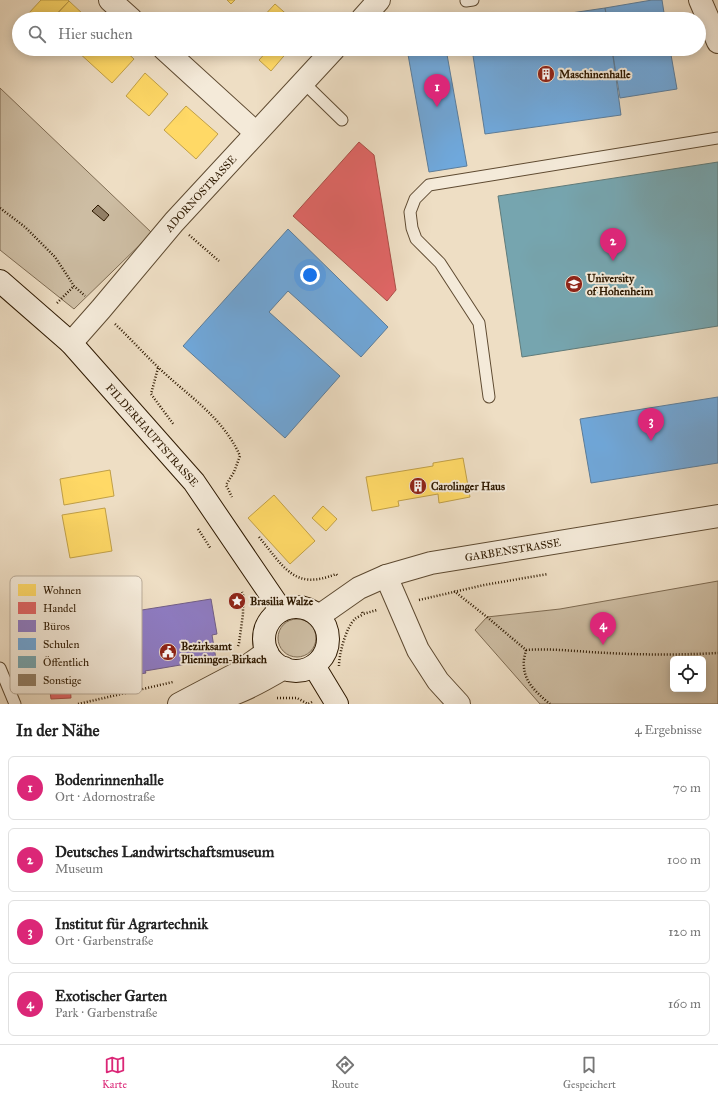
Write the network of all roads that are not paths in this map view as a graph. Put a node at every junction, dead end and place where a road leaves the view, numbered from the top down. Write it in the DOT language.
graph roads {
  1 [pos="110,0"];
  2 [pos="379,0"];
  3 [pos="700,0"];
  4 [pos="703,0"];
  5 [pos="123,12"];
  6 [pos="368,12"];
  7 [pos="705,12"];
  8 [pos="706,14"];
  9 [pos="718,42"];
  10 [pos="172,56"];
  11 [pos="328,56"];
  12 [pos="304,83"];
  13 [pos="342,120"];
  14 [pos="256,133"];
  15 [pos="718,138"];
  16 [pos="0,281"];
  17 [pos="71,342"];
  18 [pos="489,397"];
  19 [pos="718,516"];
  20 [pos="386,576"];
  21 [pos="281,610"];
  22 [pos="319,616"];
  23 [pos="267,652"];
  24 [pos="314,666"];
  25 [pos="0,668"];
  26 [pos="284,668"];
  27 [pos="10,692"];
  28 [pos="11,694"];
  29 [pos="15,704"];
  30 [pos="179,704"];
  31 [pos="192,704"];
  32 [pos="337,704"];
  33 [pos="459,704"];
  1 -- 5 [label="street"];
  2 -- 6 [label="street"];
  3 -- 4 [label="lane"];
  3 -- 7 [label="street"];
  8 -- 9 [label="street"];
  10 -- 14 [label="street"];
  11 -- 12 [label="street, ADORNOSTRASSE"];
  12 -- 13 [label="lane"];
  12 -- 14 [label="street, ADORNOSTRASSE"];
  14 -- 17 [label="street, ADORNOSTRASSE"];
  15 -- 18 [label="lane"];
  16 -- 17 [label="street, FILDERHAUPTSTRASSE"];
  17 -- 21 [label="street, FILDERHAUPTSTRASSE"];
  19 -- 20 [label="street, GARBENSTRASSE"];
  20 -- 22 [label="street, GARBENSTRASSE"];
  20 -- 33 [label="street"];
  21 -- 22 [label="street"];
  21 -- 23 [label="street"];
  22 -- 24 [label="street"];
  23 -- 26 [label="street"];
  23 -- 30 [label="street"];
  24 -- 26 [label="street"];
  24 -- 32 [label="street"];
  25 -- 27 [label="lane"];
  26 -- 31 [label="street"];
  28 -- 29 [label="lane"];
}
